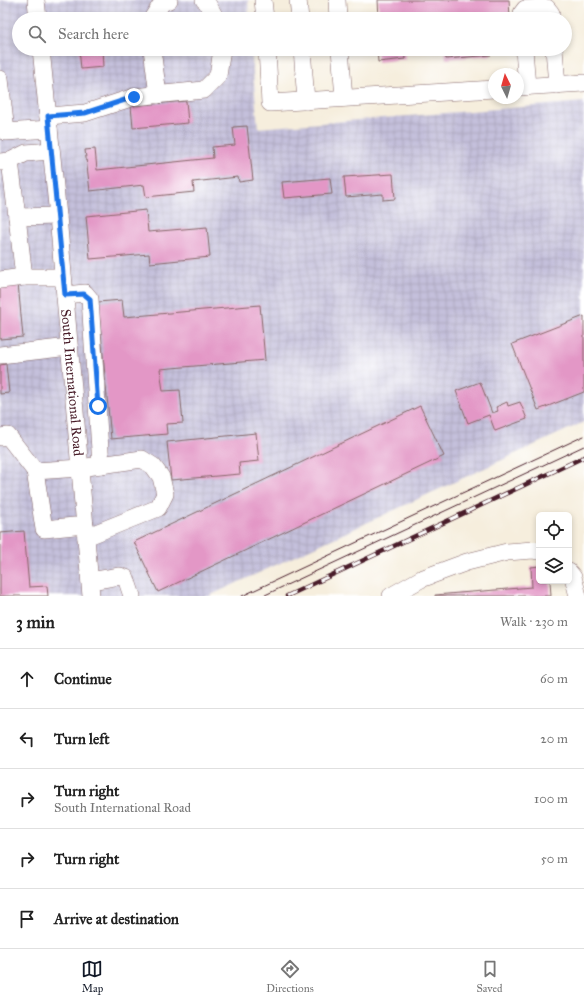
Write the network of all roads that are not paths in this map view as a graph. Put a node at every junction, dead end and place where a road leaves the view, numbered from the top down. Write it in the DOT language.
graph roads {
  1 [pos="36,0"];
  2 [pos="169,0"];
  3 [pos="204,0"];
  4 [pos="263,0"];
  5 [pos="298,0"];
  6 [pos="336,0"];
  7 [pos="37,12"];
  8 [pos="156,12"];
  9 [pos="212,12"];
  10 [pos="264,12"];
  11 [pos="299,12"];
  12 [pos="337,12"];
  13 [pos="523,12"];
  14 [pos="550,12"];
  15 [pos="42,56"];
  16 [pos="153,56"];
  17 [pos="221,56"];
  18 [pos="267,56"];
  19 [pos="303,56"];
  20 [pos="341,56"];
  21 [pos="524,56"];
  22 [pos="555,56"];
  23 [pos="523,68"];
  24 [pos="0,79"];
  25 [pos="584,83"];
  26 [pos="557,85"];
  27 [pos="524,87"];
  28 [pos="488,89"];
  29 [pos="158,95"];
  30 [pos="344,98"];
  31 [pos="306,100"];
  32 [pos="49,123"];
  33 [pos="3,132"];
  34 [pos="51,151"];
  35 [pos="5,161"];
  36 [pos="58,216"];
  37 [pos="17,217"];
  38 [pos="63,277"];
  39 [pos="24,278"];
  40 [pos="0,280"];
  41 [pos="65,295"];
  42 [pos="69,347"];
  43 [pos="0,355"];
  44 [pos="0,437"];
  45 [pos="101,465"];
  46 [pos="80,468"];
  47 [pos="35,471"];
  48 [pos="86,531"];
  49 [pos="536,550"];
  50 [pos="572,576"];
  51 [pos="91,588"];
  52 [pos="132,596"];
  53 [pos="391,596"];
  54 [pos="578,596"];
  1 -- 7 [label="street"];
  2 -- 8 [label="street"];
  3 -- 9 [label="street"];
  4 -- 10 [label="street"];
  5 -- 11 [label="street"];
  6 -- 12 [label="street"];
  13 -- 14 [label="street"];
  15 -- 32 [label="street, South International Road"];
  16 -- 29 [label="street"];
  17 -- 29 [label="street"];
  18 -- 31 [label="street"];
  19 -- 31 [label="street"];
  20 -- 30 [label="street"];
  21 -- 23 [label="street"];
  22 -- 26 [label="street"];
  24 -- 33 [label="street"];
  25 -- 26 [label="street"];
  26 -- 27 [label="street"];
  28 -- 30 [label="street"];
  29 -- 32 [label="street"];
  30 -- 31 [label="street"];
  32 -- 33 [label="street"];
  32 -- 34 [label="street, South International Road"];
  34 -- 35 [label="street"];
  34 -- 36 [label="street, South International Road"];
  35 -- 37 [label="street"];
  36 -- 37 [label="street"];
  36 -- 38 [label="street, South International Road"];
  37 -- 39 [label="street"];
  38 -- 39 [label="street"];
  38 -- 41 [label="street, South International Road"];
  39 -- 40 [label="street"];
  41 -- 42 [label="street, South International Road"];
  41 -- 45 [label="street"];
  42 -- 43 [label="street"];
  42 -- 46 [label="street, South International Road"];
  44 -- 47 [label="street"];
  45 -- 46 [label="street"];
  45 -- 48 [label="street"];
  46 -- 47 [label="street"];
  46 -- 48 [label="street, South International Road"];
  47 -- 48 [label="street"];
  48 -- 51 [label="street, South International Road"];
  49 -- 53 [label="street"];
  50 -- 54 [label="street"];
  51 -- 52 [label="street"];
}
